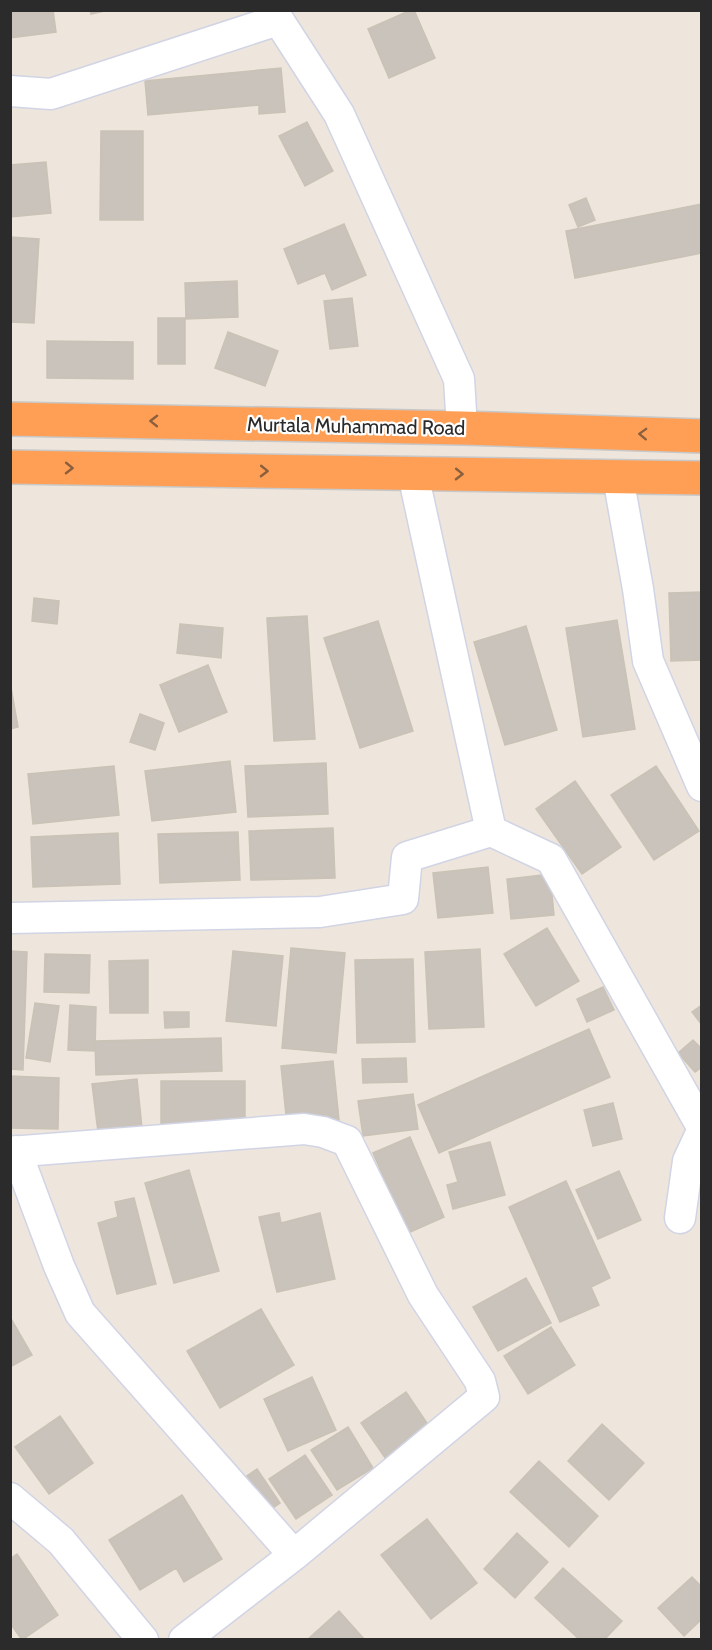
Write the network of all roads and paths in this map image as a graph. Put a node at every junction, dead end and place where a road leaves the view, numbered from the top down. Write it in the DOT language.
graph roads {
  1 [pos="275,15"];
  2 [pos="10,91"];
  3 [pos="10,418"];
  4 [pos="198,422"];
  5 [pos="462,428"];
  6 [pos="702,436"];
  7 [pos="10,467"];
  8 [pos="197,470"];
  9 [pos="413,474"];
  10 [pos="618,477"];
  11 [pos="702,478"];
  12 [pos="702,786"];
  13 [pos="491,831"];
  14 [pos="10,918"];
  15 [pos="702,1129"];
  16 [pos="13,1152"];
  17 [pos="680,1218"];
  18 [pos="10,1498"];
  19 [pos="294,1555"];
  20 [pos="143,1640"];
  21 [pos="184,1640"];
  1 -- 2 [label="street"];
  1 -- 5 [label="street"];
  4 -- 3 [label="highway, Murtala Muhammad Road, one-way"];
  4 -- 5 [label="highway, Murtala Muhammad Road"];
  4 -- 8 [label="highway"];
  6 -- 5 [label="highway, Murtala Muhammad Road, one-way"];
  7 -- 8 [label="highway, one-way"];
  8 -- 9 [label="highway, one-way"];
  9 -- 10 [label="highway, one-way"];
  9 -- 13 [label="street"];
  10 -- 11 [label="highway"];
  10 -- 12 [label="street"];
  13 -- 14 [label="street"];
  13 -- 15 [label="street"];
  15 -- 17 [label="street"];
  16 -- 19 [label="street"];
  16 -- 19 [label="street"];
  18 -- 20 [label="street"];
  19 -- 21 [label="street"];
}
